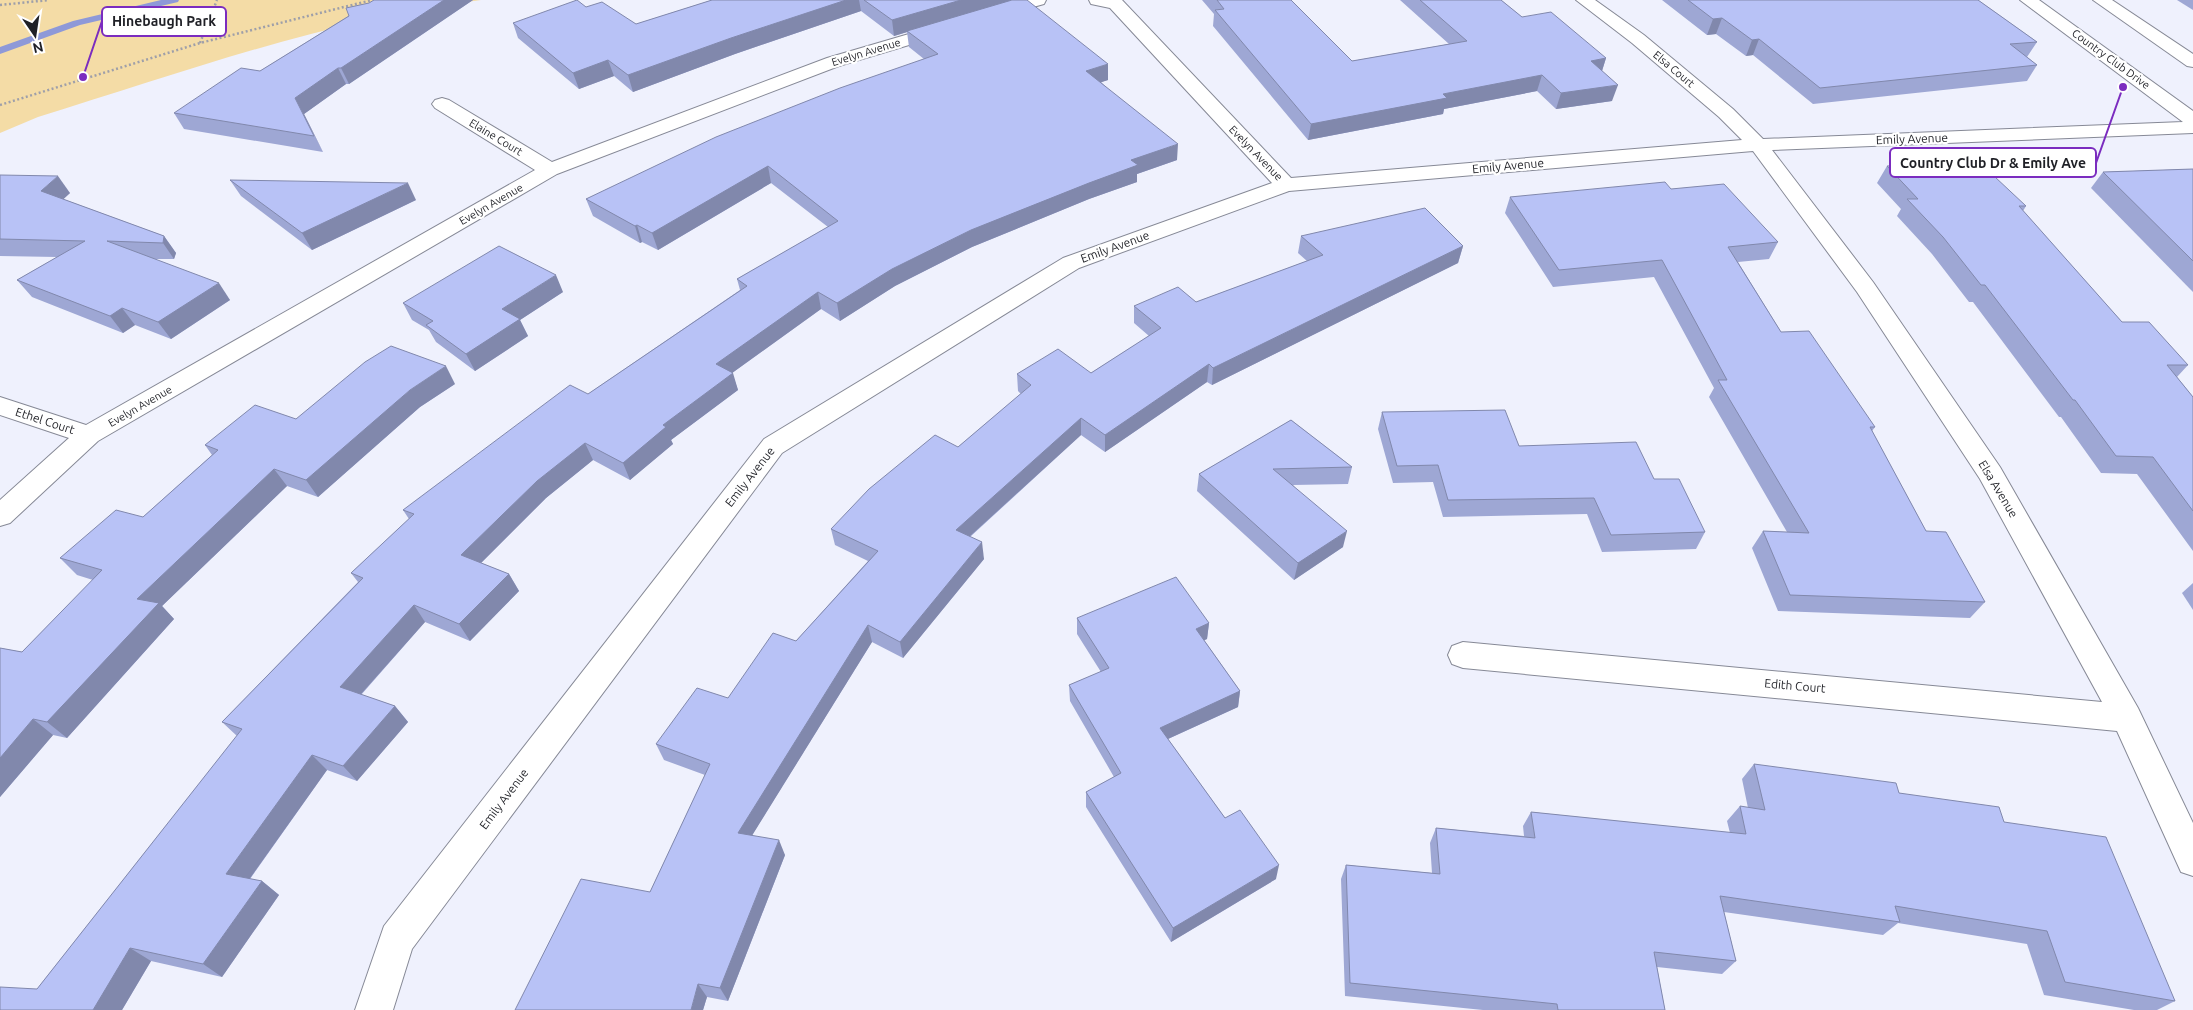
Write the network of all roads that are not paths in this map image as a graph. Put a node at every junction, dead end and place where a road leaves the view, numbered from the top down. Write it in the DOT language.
graph roads {
  1 [pos="1038,0"];
  2 [pos="1097,0"];
  3 [pos="1584,0"];
  4 [pos="2028,0"];
  5 [pos="2101,0"];
  6 [pos="2193,62"];
  7 [pos="442,104"];
  8 [pos="2193,120"];
  9 [pos="2193,127"];
  10 [pos="1758,145"];
  11 [pos="550,170"];
  12 [pos="1286,185"];
  13 [pos="0,406"];
  14 [pos="89,435"];
  15 [pos="0,516"];
  16 [pos="1463,656"];
  17 [pos="2127,718"];
  18 [pos="2193,860"];
  19 [pos="374,1010"];
  1 -- 11 [label="street, Evelyn Avenue"];
  2 -- 12 [label="street, Evelyn Avenue"];
  3 -- 10 [label="street, Elsa Court"];
  4 -- 8 [label="street, Country Club Drive"];
  5 -- 6 [label="street"];
  7 -- 11 [label="street, Elaine Court"];
  9 -- 10 [label="street, Emily Avenue"];
  10 -- 12 [label="street, Emily Avenue"];
  10 -- 17 [label="street, Elsa Avenue"];
  11 -- 14 [label="street, Evelyn Avenue"];
  12 -- 19 [label="street, Emily Avenue"];
  13 -- 14 [label="street, Ethel Court"];
  14 -- 15 [label="street, Evelyn Avenue"];
  16 -- 17 [label="street, Edith Court"];
  17 -- 18 [label="street, Elsa Avenue"];
}
